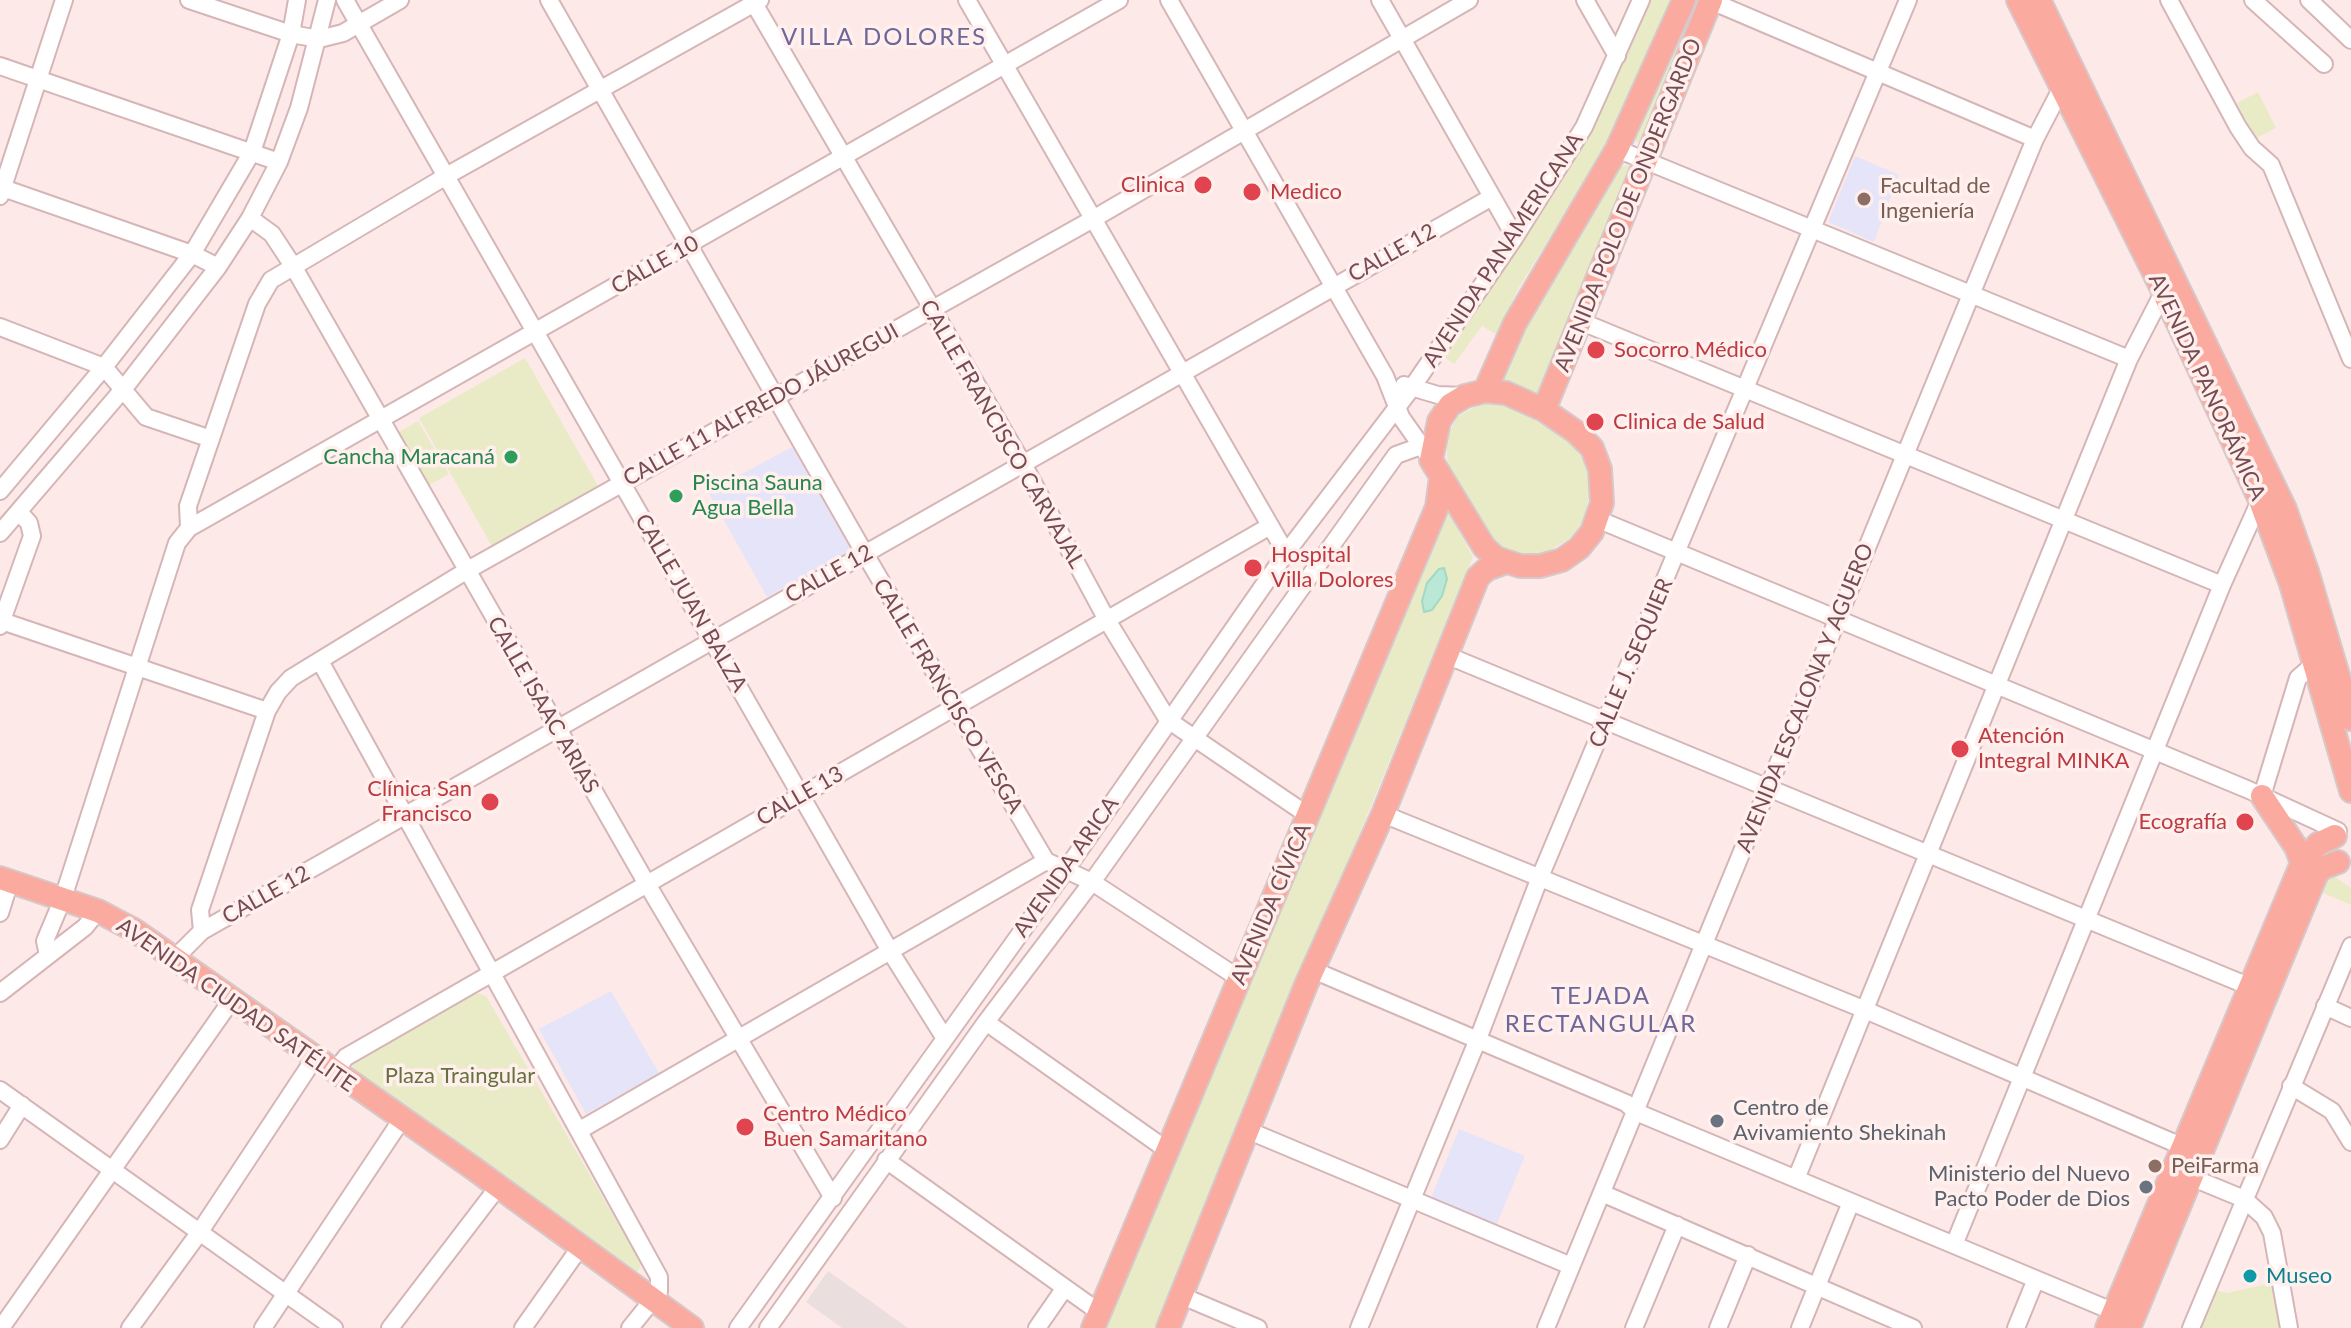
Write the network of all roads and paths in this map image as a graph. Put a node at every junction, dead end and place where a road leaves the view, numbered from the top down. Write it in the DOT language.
graph roads {
  1 [pos="64,0"];
  2 [pos="189,0"];
  3 [pos="297,0"];
  4 [pos="327,0"];
  5 [pos="345,0"];
  6 [pos="400,0"];
  7 [pos="549,0"];
  8 [pos="967,0"];
  9 [pos="1119,0"];
  10 [pos="1169,0"];
  11 [pos="1380,0"];
  12 [pos="1469,0"];
  13 [pos="1585,0"];
  14 [pos="1641,0"];
  15 [pos="1684,0"];
  16 [pos="1711,0"];
  17 [pos="1908,0"];
  18 [pos="2018,0"];
  19 [pos="2039,0"];
  20 [pos="2169,0"];
  21 [pos="2253,0"];
  22 [pos="2309,0"];
  23 [pos="755,1"];
  24 [pos="357,24"];
  25 [pos="291,34"];
  26 [pos="319,39"];
  27 [pos="1403,40"];
  28 [pos="2351,40"];
  29 [pos="1617,56"];
  30 [pos="2324,64"];
  31 [pos="0,66"];
  32 [pos="1005,66"];
  33 [pos="1877,70"];
  34 [pos="38,78"];
  35 [pos="2071,84"];
  36 [pos="599,89"];
  37 [pos="1245,131"];
  38 [pos="2035,139"];
  39 [pos="1617,149"];
  40 [pos="252,152"];
  41 [pos="843,157"];
  42 [pos="1646,161"];
  43 [pos="279,162"];
  44 [pos="448,175"];
  45 [pos="1,193"];
  46 [pos="1492,197"];
  47 [pos="250,218"];
  48 [pos="1093,219"];
  49 [pos="1813,230"];
  50 [pos="1515,237"];
  51 [pos="691,245"];
  52 [pos="192,254"];
  53 [pos="293,266"];
  54 [pos="218,267"];
  55 [pos="2170,285"];
  56 [pos="1333,286"];
  57 [pos="1970,294"];
  58 [pos="932,309"];
  59 [pos="1582,322"];
  60 [pos="0,327"];
  61 [pos="536,331"];
  62 [pos="2129,359"];
  63 [pos="2351,359"];
  64 [pos="104,367"];
  65 [pos="1183,374"];
  66 [pos="1385,376"];
  67 [pos="125,387"];
  68 [pos="1411,389"];
  69 [pos="1745,389"];
  70 [pos="1475,394"];
  71 [pos="776,397"];
  72 [pos="1396,408"];
  73 [pos="1544,410"];
  74 [pos="381,420"];
  75 [pos="211,439"];
  76 [pos="1905,454"];
  77 [pos="1431,461"];
  78 [pos="1023,464"];
  79 [pos="623,482"];
  80 [pos="0,491"];
  81 [pos="2267,493"];
  82 [pos="19,512"];
  83 [pos="1597,519"];
  84 [pos="2064,519"];
  85 [pos="1270,526"];
  86 [pos="189,528"];
  87 [pos="0,533"];
  88 [pos="1286,553"];
  89 [pos="1677,553"];
  90 [pos="865,554"];
  91 [pos="1506,562"];
  92 [pos="466,571"];
  93 [pos="2222,585"];
  94 [pos="2308,608"];
  95 [pos="1107,620"];
  96 [pos="1838,620"];
  97 [pos="1,624"];
  98 [pos="711,640"];
  99 [pos="1446,655"];
  100 [pos="320,661"];
  101 [pos="2314,664"];
  102 [pos="138,668"];
  103 [pos="1996,685"];
  104 [pos="954,707"];
  105 [pos="267,711"];
  106 [pos="2351,719"];
  107 [pos="1169,720"];
  108 [pos="1607,721"];
  109 [pos="558,730"];
  110 [pos="1194,737"];
  111 [pos="2156,752"];
  112 [pos="1769,788"];
  113 [pos="2351,791"];
  114 [pos="802,795"];
  115 [pos="2262,796"];
  116 [pos="1383,814"];
  117 [pos="408,815"];
  118 [pos="1309,816"];
  119 [pos="2341,831"];
  120 [pos="1927,853"];
  121 [pos="1046,861"];
  122 [pos="2302,863"];
  123 [pos="2345,865"];
  124 [pos="1065,871"];
  125 [pos="1540,877"];
  126 [pos="5,879"];
  127 [pos="1092,882"];
  128 [pos="647,884"];
  129 [pos="63,898"];
  130 [pos="98,911"];
  131 [pos="0,913"];
  132 [pos="2086,919"];
  133 [pos="202,931"];
  134 [pos="1702,944"];
  135 [pos="2351,946"];
  136 [pos="890,951"];
  137 [pos="48,955"];
  138 [pos="173,960"];
  139 [pos="1313,970"];
  140 [pos="492,973"];
  141 [pos="1240,979"];
  142 [pos="2258,990"];
  143 [pos="0,993"];
  144 [pos="231,1001"];
  145 [pos="2325,1006"];
  146 [pos="1863,1009"];
  147 [pos="2351,1018"];
  148 [pos="986,1022"];
  149 [pos="944,1037"];
  150 [pos="1478,1039"];
  151 [pos="737,1040"];
  152 [pos="314,1059"];
  153 [pos="334,1072"];
  154 [pos="2023,1080"];
  155 [pos="2291,1086"];
  156 [pos="0,1090"];
  157 [pos="22,1105"];
  158 [pos="1636,1112"];
  159 [pos="402,1119"];
  160 [pos="580,1130"];
  161 [pos="1247,1130"];
  162 [pos="0,1140"];
  163 [pos="2351,1142"];
  164 [pos="1167,1150"];
  165 [pos="2192,1150"];
  166 [pos="886,1160"];
  167 [pos="114,1172"];
  168 [pos="2182,1174"];
  169 [pos="1796,1179"];
  170 [pos="498,1187"];
  171 [pos="1604,1194"];
  172 [pos="833,1198"];
  173 [pos="1411,1198"];
  174 [pos="2244,1199"];
  175 [pos="1851,1202"];
  176 [pos="1677,1225"];
  177 [pos="199,1233"];
  178 [pos="1954,1245"];
  179 [pos="581,1246"];
  180 [pos="1748,1255"];
  181 [pos="1571,1266"];
  182 [pos="2036,1279"];
  183 [pos="1817,1286"];
  184 [pos="1064,1289"];
  185 [pos="286,1295"];
  186 [pos="1182,1296"];
  187 [pos="653,1300"];
  188 [pos="1096,1320"];
  189 [pos="2121,1322"];
  190 [pos="1,1328"];
  191 [pos="130,1328"];
  192 [pos="263,1328"];
  193 [pos="334,1328"];
  194 [pos="390,1328"];
  195 [pos="523,1328"];
  196 [pos="630,1328"];
  197 [pos="692,1328"];
  198 [pos="738,1328"];
  199 [pos="768,1328"];
  200 [pos="1037,1328"];
  201 [pos="1168,1328"];
  202 [pos="1258,1328"];
  203 [pos="1359,1328"];
  204 [pos="1546,1328"];
  205 [pos="1634,1328"];
  206 [pos="1718,1328"];
  207 [pos="1800,1328"];
  208 [pos="1913,1328"];
  209 [pos="2016,1328"];
  210 [pos="2191,1328"];
  211 [pos="2289,1328"];
  1 -- 34 [label="street"];
  2 -- 25 [label="street"];
  3 -- 25 [label="street"];
  4 -- 26 [label="street"];
  5 -- 24 [label="street, CALLE JUAN BALZA"];
  6 -- 24 [label="street"];
  7 -- 36 [label="street, CALLE FRANCISCO VESGA"];
  8 -- 32 [label="street"];
  9 -- 32 [label="street, CALLE 10"];
  10 -- 37 [label="street"];
  11 -- 27 [label="street"];
  12 -- 27 [label="street, CALLE 11 ALFREDO JÁUREGUI"];
  13 -- 29 [label="street"];
  14 -- 29 [label="street, AVENIDA PANAMERICANA"];
  15 -- 39 [label="main road, AVENIDA POLO DE ONDERGARDO"];
  16 -- 33 [label="street"];
  16 -- 42 [label="main road, AVENIDA POLO DE ONDERGARDO"];
  17 -- 33 [label="street, CALLE J. SEQUIER"];
  18 -- 35 [label="main road, AVENIDA PANORÁMICA"];
  19 -- 35 [label="main road, AVENIDA PANORÁMICA"];
  20 -- 63 [label="street"];
  21 -- 30 [label="street"];
  22 -- 28 [label="street"];
  23 -- 36 [label="street"];
  23 -- 41 [label="street, CALLE FRANCISCO CARVAJAL"];
  24 -- 26 [label="street"];
  24 -- 44 [label="street, CALLE JUAN BALZA"];
  25 -- 26 [label="street"];
  25 -- 40 [label="street"];
  26 -- 43 [label="street"];
  27 -- 37 [label="street, CALLE 11 ALFREDO JÁUREGUI"];
  27 -- 46 [label="street"];
  29 -- 50 [label="street, AVENIDA PANAMERICANA"];
  31 -- 34 [label="street"];
  32 -- 41 [label="street, CALLE 10"];
  32 -- 48 [label="street"];
  33 -- 38 [label="street"];
  33 -- 49 [label="street, CALLE J. SEQUIER"];
  34 -- 40 [label="street"];
  34 -- 45 [label="street"];
  35 -- 38 [label="street, AVENIDA ESCALONA Y AGUERO"];
  35 -- 55 [label="main road, AVENIDA PANORÁMICA"];
  36 -- 44 [label="street"];
  36 -- 51 [label="street, CALLE FRANCISCO VESGA"];
  37 -- 48 [label="street, CALLE 11 ALFREDO JÁUREGUI"];
  37 -- 56 [label="street"];
  38 -- 57 [label="street, AVENIDA ESCALONA Y AGUERO"];
  39 -- 42 [label="street"];
  39 -- 70 [label="main road, AVENIDA POLO DE ONDERGARDO"];
  40 -- 43 [label="street"];
  40 -- 52 [label="street"];
  41 -- 51 [label="street, CALLE 10"];
  41 -- 58 [label="street, CALLE FRANCISCO CARVAJAL"];
  42 -- 49 [label="street"];
  42 -- 59 [label="main road, AVENIDA POLO DE ONDERGARDO"];
  43 -- 47 [label="street"];
  44 -- 53 [label="street"];
  44 -- 61 [label="street, CALLE JUAN BALZA"];
  45 -- 52 [label="street"];
  46 -- 50 [label="street"];
  46 -- 56 [label="street, CALLE 12"];
  47 -- 53 [label="street, CALLE ISAAC ARIAS"];
  47 -- 54 [label="street"];
  48 -- 58 [label="street, CALLE 11 ALFREDO JÁUREGUI"];
  48 -- 65 [label="street"];
  49 -- 57 [label="street"];
  49 -- 69 [label="street, CALLE J. SEQUIER"];
  50 -- 68 [label="street, AVENIDA PANAMERICANA"];
  51 -- 61 [label="street, CALLE 10"];
  51 -- 71 [label="street, CALLE FRANCISCO VESGA"];
  52 -- 54 [label="street"];
  52 -- 64 [label="street"];
  53 -- 74 [label="street, CALLE ISAAC ARIAS"];
  53 -- 75 [label="street"];
  54 -- 67 [label="street"];
  55 -- 62 [label="street"];
  55 -- 81 [label="main road, AVENIDA PANORÁMICA"];
  56 -- 65 [label="street, CALLE 12"];
  56 -- 66 [label="street"];
  57 -- 62 [label="street"];
  57 -- 76 [label="street, AVENIDA ESCALONA Y AGUERO"];
  58 -- 71 [label="street, CALLE 11 ALFREDO JÁUREGUI"];
  58 -- 78 [label="street, CALLE FRANCISCO CARVAJAL"];
  59 -- 69 [label="street"];
  59 -- 73 [label="main road, AVENIDA POLO DE ONDERGARDO"];
  60 -- 64 [label="street"];
  61 -- 74 [label="street, CALLE 10"];
  61 -- 79 [label="street, CALLE JUAN BALZA"];
  62 -- 84 [label="street"];
  64 -- 67 [label="street"];
  64 -- 80 [label="street"];
  65 -- 78 [label="street, CALLE 12"];
  65 -- 85 [label="street"];
  66 -- 68 [label="street"];
  66 -- 72 [label="street"];
  67 -- 75 [label="street"];
  67 -- 82 [label="street"];
  68 -- 70 [label="street"];
  68 -- 72 [label="street, AVENIDA PANAMERICANA"];
  69 -- 76 [label="street"];
  69 -- 89 [label="street, CALLE J. SEQUIER"];
  70 -- 73 [label="main road"];
  70 -- 77 [label="main road"];
  71 -- 79 [label="street, CALLE 11 ALFREDO JÁUREGUI"];
  71 -- 90 [label="street, CALLE FRANCISCO VESGA"];
  72 -- 77 [label="street"];
  72 -- 88 [label="street, AVENIDA ARICA"];
  73 -- 83 [label="main road"];
  74 -- 86 [label="street, CALLE 10"];
  74 -- 92 [label="street, CALLE ISAAC ARIAS"];
  75 -- 86 [label="street"];
  76 -- 84 [label="street"];
  76 -- 96 [label="street, AVENIDA ESCALONA Y AGUERO"];
  77 -- 91 [label="main road"];
  77 -- 110 [label="street, AVENIDA ARICA"];
  77 -- 118 [label="main road, AVENIDA CÍVICA"];
  78 -- 90 [label="street, CALLE 12"];
  78 -- 95 [label="street, CALLE FRANCISCO CARVAJAL"];
  79 -- 92 [label="street, CALLE 11 ALFREDO JÁUREGUI"];
  79 -- 98 [label="street, CALLE JUAN BALZA"];
  81 -- 93 [label="street"];
  81 -- 94 [label="main road, AVENIDA PANORÁMICA"];
  82 -- 87 [label="street"];
  82 -- 97 [label="street"];
  83 -- 89 [label="street"];
  83 -- 91 [label="main road"];
  84 -- 93 [label="street"];
  84 -- 103 [label="street"];
  85 -- 88 [label="street"];
  85 -- 95 [label="street, CALLE 13"];
  86 -- 102 [label="street"];
  88 -- 107 [label="street, AVENIDA ARICA"];
  89 -- 96 [label="street"];
  89 -- 108 [label="street, CALLE J. SEQUIER"];
  90 -- 98 [label="street, CALLE 12"];
  90 -- 104 [label="street, CALLE FRANCISCO VESGA"];
  91 -- 99 [label="main road"];
  92 -- 100 [label="street, CALLE 11 ALFREDO JÁUREGUI"];
  92 -- 109 [label="street, CALLE ISAAC ARIAS"];
  93 -- 111 [label="street"];
  94 -- 101 [label="main road, AVENIDA PANORÁMICA"];
  94 -- 106 [label="main road, AVENIDA PANORÁMICA"];
  95 -- 104 [label="street, CALLE 13"];
  95 -- 107 [label="street, CALLE FRANCISCO CARVAJAL"];
  96 -- 103 [label="street"];
  96 -- 112 [label="street, AVENIDA ESCALONA Y AGUERO"];
  97 -- 102 [label="street"];
  98 -- 109 [label="street, CALLE 12"];
  98 -- 114 [label="street, CALLE JUAN BALZA"];
  99 -- 108 [label="street"];
  99 -- 116 [label="main road"];
  100 -- 105 [label="street, CALLE 11 ALFREDO JÁUREGUI"];
  100 -- 117 [label="street"];
  101 -- 113 [label="main road, AVENIDA PANORÁMICA"];
  101 -- 115 [label="street"];
  102 -- 105 [label="street"];
  102 -- 129 [label="street"];
  103 -- 111 [label="street"];
  103 -- 120 [label="street"];
  104 -- 114 [label="street, CALLE 13"];
  104 -- 121 [label="street, CALLE FRANCISCO VESGA"];
  105 -- 133 [label="street, CALLE 11 ALFREDO JÁUREGUI"];
  107 -- 110 [label="street, CALLE FRANCISCO CARVAJAL"];
  107 -- 124 [label="street, AVENIDA ARICA"];
  108 -- 112 [label="street"];
  108 -- 125 [label="street, CALLE J. SEQUIER"];
  109 -- 117 [label="street, CALLE 12"];
  109 -- 128 [label="street, CALLE ISAAC ARIAS"];
  110 -- 118 [label="street, CALLE FRANCISCO CARVAJAL"];
  110 -- 127 [label="street, AVENIDA ARICA"];
  111 -- 115 [label="street"];
  111 -- 132 [label="street"];
  112 -- 120 [label="street"];
  112 -- 134 [label="street, AVENIDA ESCALONA Y AGUERO"];
  114 -- 128 [label="street, CALLE 13"];
  114 -- 136 [label="street, CALLE JUAN BALZA"];
  115 -- 119 [label="street"];
  115 -- 122 [label="main road"];
  116 -- 125 [label="street"];
  116 -- 139 [label="main road"];
  117 -- 133 [label="street, CALLE 12"];
  117 -- 140 [label="street"];
  118 -- 141 [label="main road, AVENIDA CÍVICA"];
  119 -- 122 [label="main road"];
  119 -- 123 [label="main road"];
  120 -- 132 [label="street"];
  120 -- 146 [label="street"];
  121 -- 124 [label="street"];
  121 -- 136 [label="street"];
  122 -- 142 [label="main road"];
  123 -- 142 [label="main road"];
  124 -- 127 [label="street"];
  124 -- 149 [label="street, AVENIDA ARICA"];
  125 -- 134 [label="street"];
  125 -- 150 [label="street, CALLE J. SEQUIER"];
  126 -- 129 [label="main road, AVENIDA CIUDAD SATÉLITE"];
  126 -- 131 [label="street"];
  127 -- 141 [label="street"];
  127 -- 148 [label="street, AVENIDA ARICA"];
  128 -- 140 [label="street, CALLE 13"];
  128 -- 151 [label="street, CALLE ISAAC ARIAS"];
  129 -- 130 [label="main road, AVENIDA CIUDAD SATÉLITE"];
  129 -- 137 [label="street"];
  130 -- 137 [label="street"];
  130 -- 138 [label="main road, AVENIDA CIUDAD SATÉLITE"];
  132 -- 142 [label="street"];
  132 -- 154 [label="street"];
  133 -- 138 [label="street, CALLE 12"];
  134 -- 146 [label="street"];
  134 -- 158 [label="street, AVENIDA ESCALONA Y AGUERO"];
  135 -- 145 [label="street"];
  136 -- 149 [label="street, CALLE JUAN BALZA"];
  136 -- 151 [label="street"];
  137 -- 143 [label="street"];
  138 -- 144 [label="main road, AVENIDA CIUDAD SATÉLITE"];
  139 -- 150 [label="street"];
  139 -- 161 [label="main road"];
  140 -- 153 [label="street, CALLE 13"];
  140 -- 160 [label="street"];
  141 -- 164 [label="main road, AVENIDA CÍVICA"];
  142 -- 165 [label="main road"];
  144 -- 152 [label="main road, AVENIDA CIUDAD SATÉLITE"];
  144 -- 167 [label="street"];
  145 -- 147 [label="street"];
  145 -- 155 [label="street"];
  146 -- 154 [label="street"];
  146 -- 169 [label="street"];
  148 -- 164 [label="street"];
  148 -- 166 [label="street, AVENIDA ARICA"];
  149 -- 172 [label="street, AVENIDA ARICA"];
  150 -- 158 [label="street"];
  150 -- 173 [label="street, CALLE J. SEQUIER"];
  151 -- 160 [label="street"];
  151 -- 172 [label="street, CALLE ISAAC ARIAS"];
  152 -- 153 [label="main road, AVENIDA CIUDAD SATÉLITE"];
  152 -- 177 [label="street"];
  153 -- 159 [label="main road, AVENIDA CIUDAD SATÉLITE"];
  154 -- 165 [label="street"];
  154 -- 178 [label="street"];
  155 -- 163 [label="street"];
  155 -- 174 [label="street"];
  156 -- 157 [label="street"];
  157 -- 162 [label="street"];
  157 -- 167 [label="street"];
  158 -- 169 [label="street"];
  158 -- 171 [label="street, AVENIDA ESCALONA Y AGUERO"];
  159 -- 170 [label="main road, AVENIDA CIUDAD SATÉLITE"];
  159 -- 185 [label="street"];
  160 -- 187 [label="street"];
  161 -- 173 [label="street"];
  161 -- 186 [label="main road"];
  164 -- 188 [label="main road, AVENIDA CÍVICA"];
  165 -- 168 [label="main road"];
  166 -- 184 [label="street"];
  166 -- 199 [label="street, AVENIDA ARICA"];
  167 -- 177 [label="street"];
  167 -- 190 [label="street"];
  168 -- 174 [label="street"];
  168 -- 189 [label="main road"];
  169 -- 175 [label="street"];
  170 -- 179 [label="main road, AVENIDA CIUDAD SATÉLITE"];
  170 -- 194 [label="street"];
  171 -- 176 [label="street"];
  171 -- 181 [label="street, AVENIDA ESCALONA Y AGUERO"];
  172 -- 198 [label="street, AVENIDA ARICA"];
  173 -- 181 [label="street"];
  173 -- 203 [label="street, CALLE J. SEQUIER"];
  174 -- 210 [label="street"];
  174 -- 211 [label="street"];
  175 -- 178 [label="street"];
  175 -- 183 [label="street"];
  176 -- 180 [label="street"];
  176 -- 205 [label="street"];
  177 -- 185 [label="street"];
  177 -- 191 [label="street"];
  178 -- 182 [label="street"];
  179 -- 187 [label="main road, AVENIDA CIUDAD SATÉLITE"];
  179 -- 195 [label="street"];
  180 -- 183 [label="street"];
  180 -- 206 [label="street"];
  181 -- 204 [label="street, AVENIDA ESCALONA Y AGUERO"];
  182 -- 189 [label="street"];
  182 -- 209 [label="street"];
  183 -- 207 [label="street"];
  183 -- 208 [label="street"];
  184 -- 188 [label="street"];
  184 -- 200 [label="street"];
  185 -- 192 [label="street"];
  185 -- 193 [label="street"];
  186 -- 201 [label="main road"];
  186 -- 202 [label="street"];
  187 -- 196 [label="street"];
  187 -- 197 [label="main road, AVENIDA CIUDAD SATÉLITE"];
}
